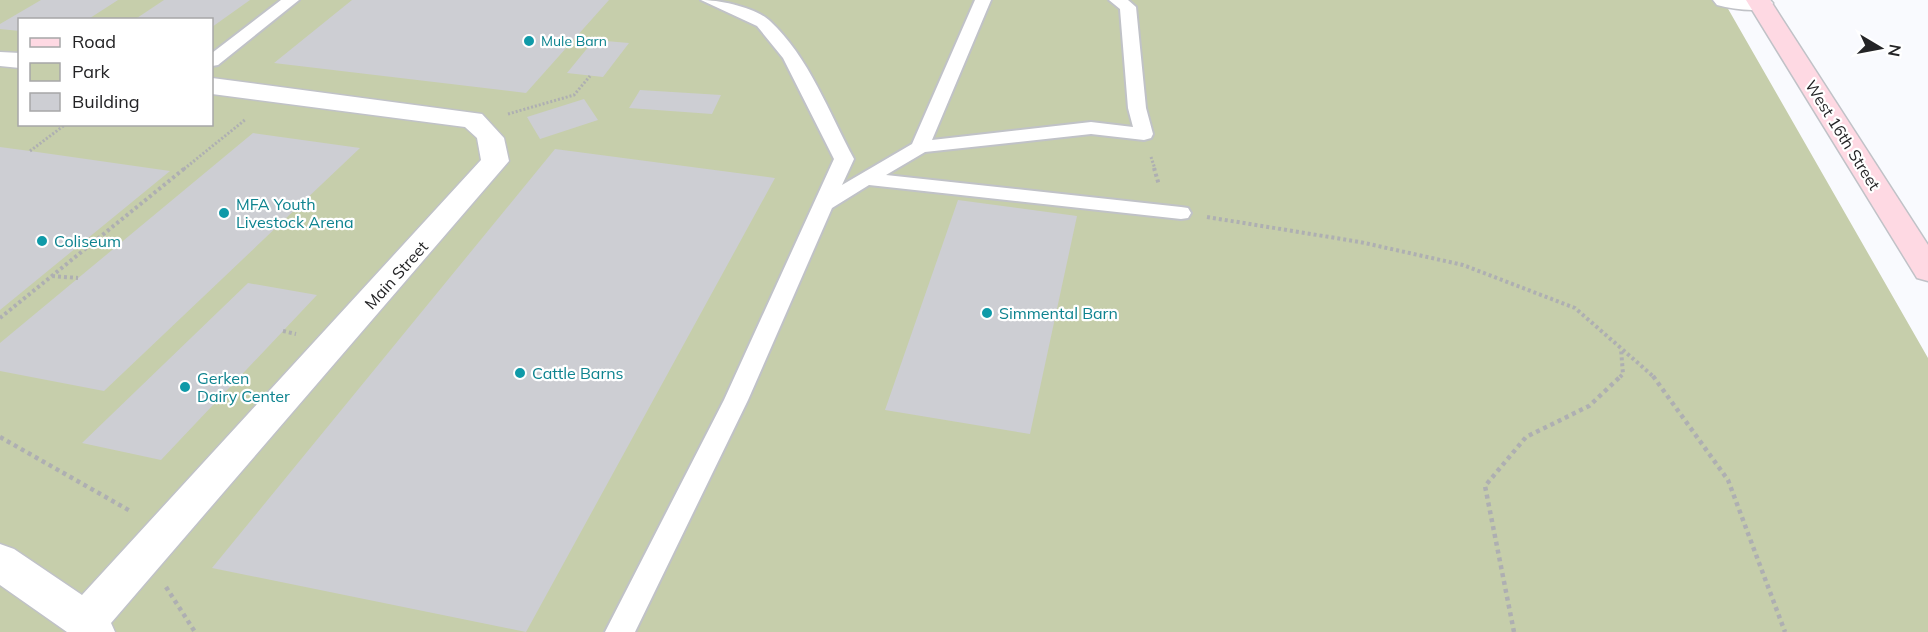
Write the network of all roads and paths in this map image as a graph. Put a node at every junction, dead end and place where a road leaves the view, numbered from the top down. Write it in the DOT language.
graph roads {
  1 [pos="291,0"];
  2 [pos="709,0"];
  3 [pos="983,0"];
  4 [pos="1117,0"];
  5 [pos="1725,0"];
  6 [pos="1760,2"];
  7 [pos="0,58"];
  8 [pos="213,60"];
  9 [pos="18,61"];
  10 [pos="213,86"];
  11 [pos="275,94"];
  12 [pos="63,126"];
  13 [pos="1144,134"];
  14 [pos="920,147"];
  15 [pos="30,151"];
  16 [pos="866,179"];
  17 [pos="824,204"];
  18 [pos="1181,213"];
  19 [pos="1928,270"];
  20 [pos="51,276"];
  21 [pos="78,278"];
  22 [pos="0,318"];
  23 [pos="1621,349"];
  24 [pos="0,437"];
  25 [pos="156,542"];
  26 [pos="0,562"];
  27 [pos="90,626"];
  28 [pos="195,632"];
  29 [pos="620,632"];
  30 [pos="1514,632"];
  31 [pos="1785,632"];
  1 -- 8 [label="lane"];
  2 -- 17 [label="lane"];
  3 -- 14 [label="lane"];
  4 -- 13 [label="lane"];
  5 -- 6 [label="street"];
  6 -- 19 [label="main road, West 16th Street"];
  7 -- 9 [label="street"];
  10 -- 11 [label="street, Main Street"];
  11 -- 20 [label="path"];
  11 -- 25 [label="street, Main Street"];
  12 -- 15 [label="path"];
  13 -- 14 [label="lane"];
  13 -- 18 [label="path"];
  14 -- 16 [label="lane"];
  16 -- 17 [label="lane"];
  16 -- 18 [label="lane"];
  17 -- 29 [label="lane"];
  18 -- 23 [label="path"];
  20 -- 21 [label="path"];
  20 -- 22 [label="path"];
  23 -- 30 [label="path"];
  23 -- 31 [label="path"];
  24 -- 25 [label="path"];
  25 -- 27 [label="street, Main Street"];
  25 -- 28 [label="path"];
  26 -- 27 [label="street"];
}
